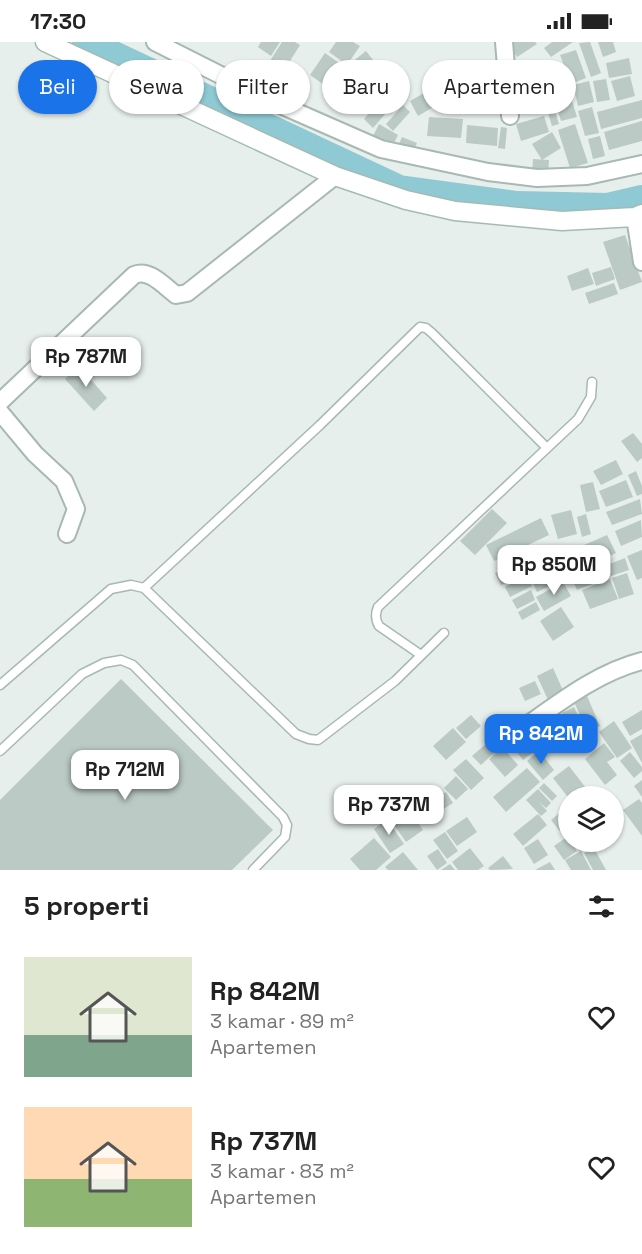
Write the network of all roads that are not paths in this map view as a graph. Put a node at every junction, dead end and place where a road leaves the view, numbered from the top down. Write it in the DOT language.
graph roads {
  1 [pos="45,42"];
  2 [pos="155,42"];
  3 [pos="504,42"];
  4 [pos="510,116"];
  5 [pos="642,164"];
  6 [pos="335,176"];
  7 [pos="638,215"];
  8 [pos="642,262"];
  9 [pos="592,382"];
  10 [pos="0,402"];
  11 [pos="0,412"];
  12 [pos="547,448"];
  13 [pos="67,534"];
  14 [pos="144,588"];
  15 [pos="444,633"];
  16 [pos="421,656"];
  17 [pos="642,661"];
  18 [pos="0,685"];
  19 [pos="516,733"];
  20 [pos="0,751"];
  21 [pos="253,870"];
  1 -- 6 [label="street"];
  2 -- 5 [label="street"];
  3 -- 4 [label="street"];
  6 -- 7 [label="street"];
  6 -- 10 [label="street"];
  7 -- 8 [label="street"];
  9 -- 12 [label="lane"];
  11 -- 13 [label="street"];
  12 -- 14 [label="lane"];
  12 -- 16 [label="lane"];
  14 -- 16 [label="lane"];
  14 -- 18 [label="lane"];
  15 -- 16 [label="lane"];
  17 -- 19 [label="street"];
  20 -- 21 [label="lane"];
}
